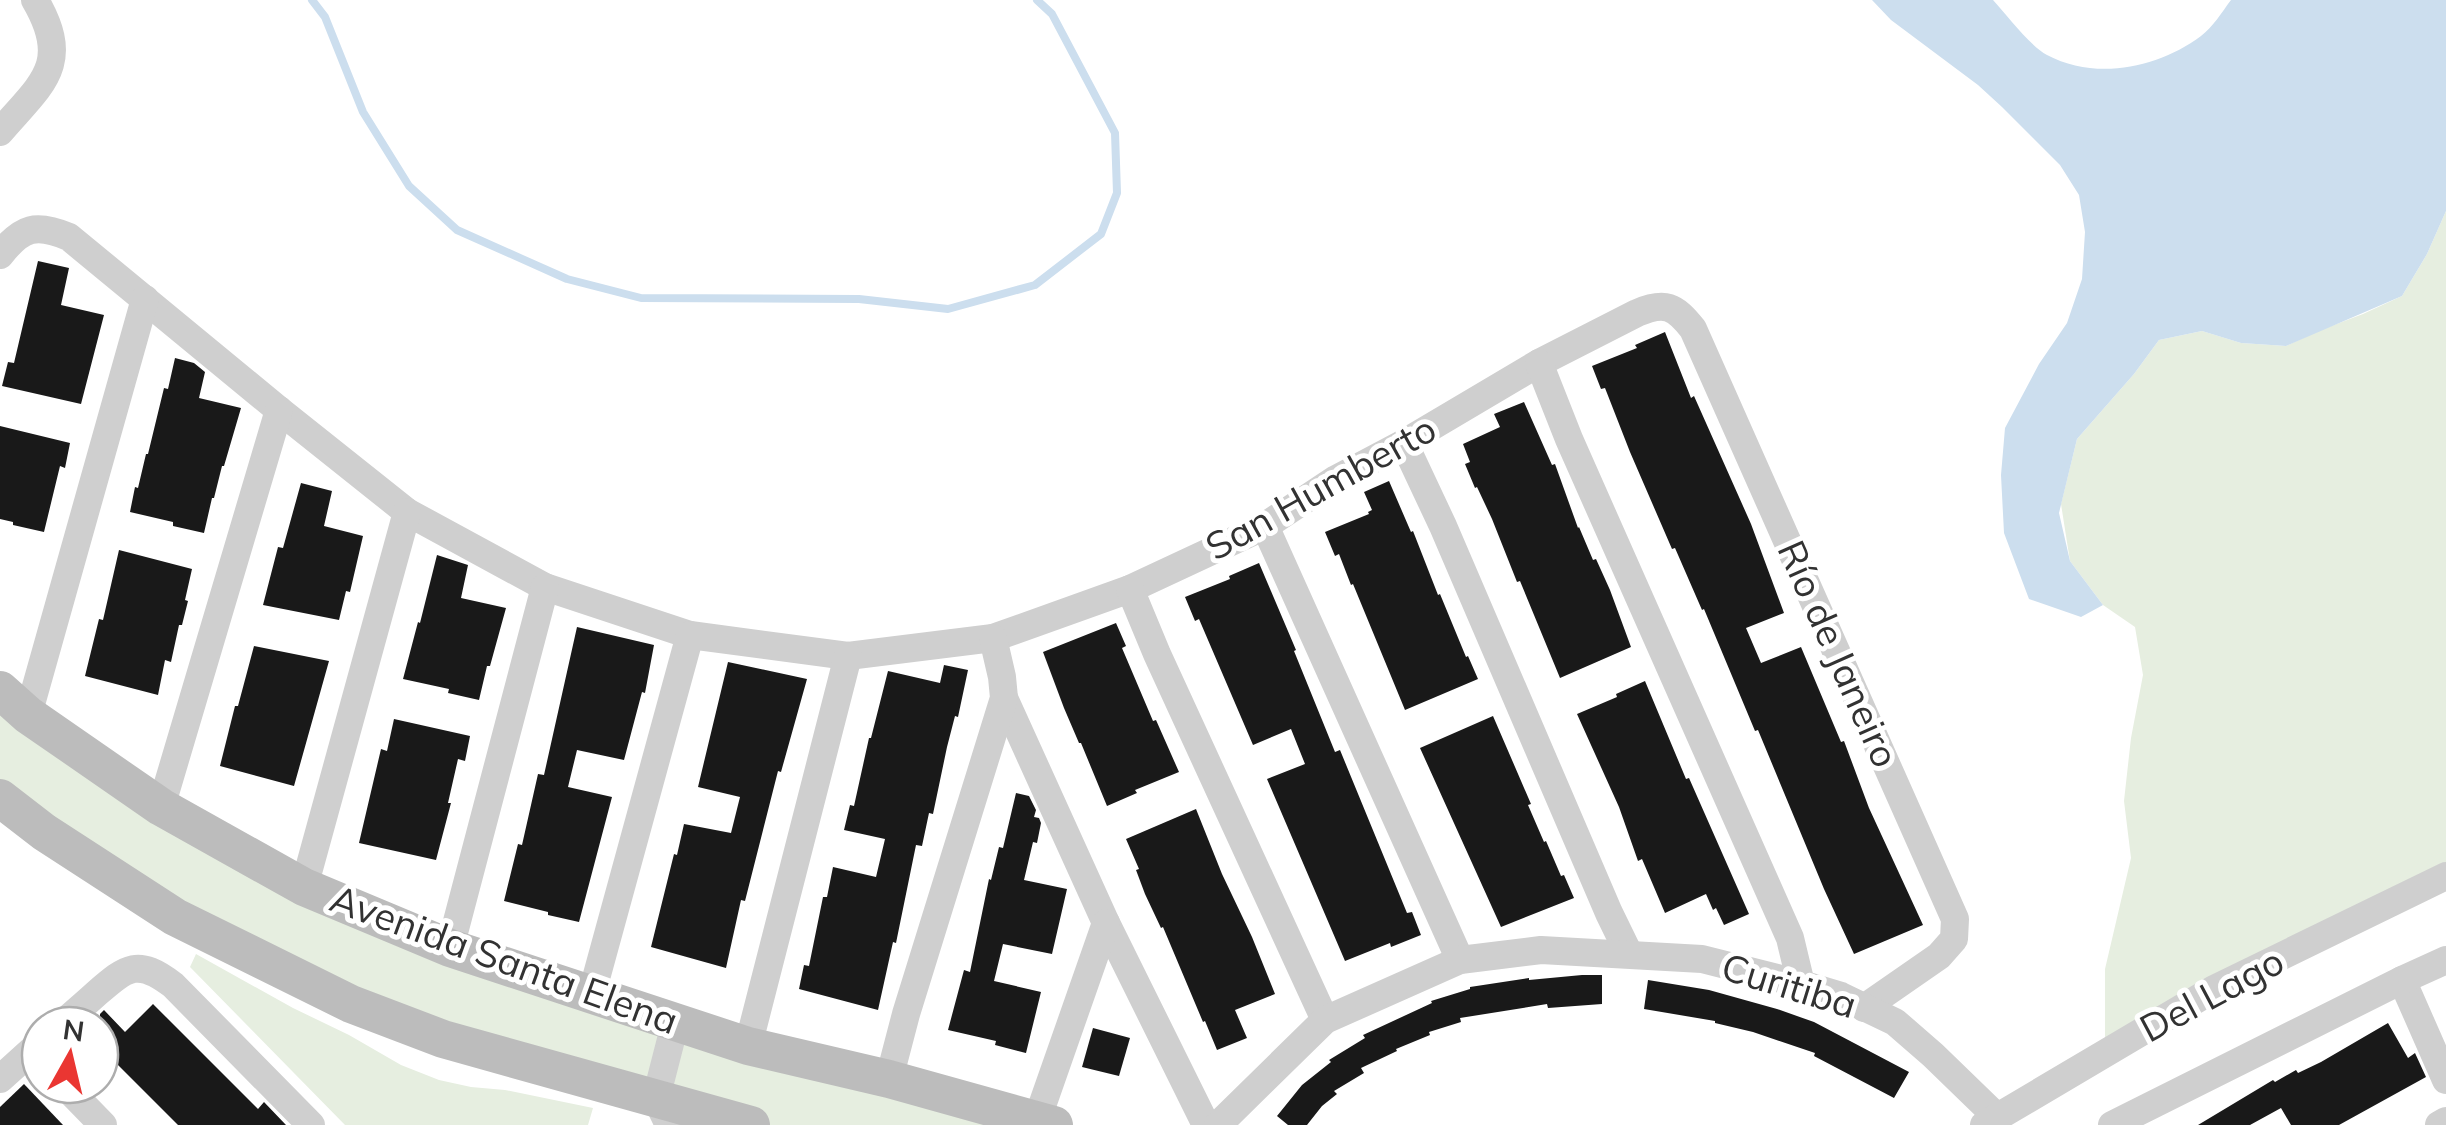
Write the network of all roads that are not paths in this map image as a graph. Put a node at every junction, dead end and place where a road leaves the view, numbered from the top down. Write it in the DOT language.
graph roads {
  1 [pos="36,0"];
  2 [pos="0,132"];
  3 [pos="0,255"];
  4 [pos="146,299"];
  5 [pos="1637,313"];
  6 [pos="1539,364"];
  7 [pos="279,410"];
  8 [pos="1404,444"];
  9 [pos="406,512"];
  10 [pos="1266,526"];
  11 [pos="545,588"];
  12 [pos="1130,589"];
  13 [pos="690,635"];
  14 [pos="992,638"];
  15 [pos="848,656"];
  16 [pos="0,690"];
  17 [pos="1004,698"];
  18 [pos="28,715"];
  19 [pos="0,798"];
  20 [pos="161,807"];
  21 [pos="2446,876"];
  22 [pos="304,887"];
  23 [pos="1106,923"];
  24 [pos="450,948"];
  25 [pos="1629,954"];
  26 [pos="1460,960"];
  27 [pos="2446,960"];
  28 [pos="2402,980"];
  29 [pos="1801,984"];
  30 [pos="592,993"];
  31 [pos="83,1005"];
  32 [pos="1864,1008"];
  33 [pos="1325,1020"];
  34 [pos="675,1024"];
  35 [pos="748,1046"];
  36 [pos="890,1079"];
  37 [pos="2446,1080"];
  38 [pos="84,1105"];
  39 [pos="662,1112"];
  40 [pos="1991,1121"];
  41 [pos="1046,1122"];
  42 [pos="2446,1122"];
  43 [pos="104,1125"];
  44 [pos="311,1125"];
  45 [pos="752,1125"];
  46 [pos="1206,1125"];
  47 [pos="1218,1125"];
  48 [pos="2112,1125"];
  49 [pos="2439,1125"];
  1 -- 2 [label="street"];
  3 -- 4 [label="street, San Humberto"];
  4 -- 7 [label="street, San Humberto"];
  4 -- 18 [label="street"];
  5 -- 6 [label="street, San Humberto"];
  5 -- 32 [label="street, Río de Janeiro"];
  6 -- 8 [label="street, San Humberto"];
  6 -- 29 [label="street"];
  7 -- 9 [label="street, San Humberto"];
  7 -- 20 [label="street"];
  8 -- 10 [label="street, San Humberto"];
  8 -- 25 [label="street"];
  9 -- 11 [label="street, San Humberto"];
  9 -- 22 [label="street"];
  10 -- 12 [label="street, San Humberto"];
  10 -- 26 [label="street"];
  11 -- 13 [label="street, San Humberto"];
  11 -- 24 [label="street"];
  12 -- 14 [label="street, San Humberto"];
  12 -- 33 [label="street"];
  13 -- 15 [label="street, San Humberto"];
  13 -- 30 [label="street"];
  14 -- 15 [label="street, San Humberto"];
  14 -- 17 [label="street"];
  15 -- 35 [label="street"];
  16 -- 18 [label="street, Avenida Santa Elena"];
  17 -- 23 [label="street"];
  17 -- 36 [label="street"];
  18 -- 20 [label="street, Avenida Santa Elena"];
  19 -- 39 [label="street, Avenida Santa Elena"];
  20 -- 22 [label="street, Avenida Santa Elena"];
  21 -- 40 [label="street, Del Lago"];
  22 -- 24 [label="street, Avenida Santa Elena"];
  23 -- 41 [label="street"];
  23 -- 46 [label="street"];
  24 -- 30 [label="street, Avenida Santa Elena"];
  25 -- 26 [label="street, Curitiba"];
  25 -- 29 [label="street, Curitiba"];
  26 -- 33 [label="street, Curitiba"];
  27 -- 28 [label="street"];
  28 -- 37 [label="street"];
  28 -- 48 [label="street"];
  29 -- 32 [label="street, Curitiba"];
  30 -- 34 [label="street, Avenida Santa Elena"];
  31 -- 44 [label="street"];
  32 -- 40 [label="street, Curitiba"];
  33 -- 47 [label="street"];
  34 -- 35 [label="street, Avenida Santa Elena"];
  34 -- 39 [label="street"];
  35 -- 36 [label="street, Avenida Santa Elena"];
  36 -- 41 [label="street, Avenida Santa Elena"];
  38 -- 43 [label="street"];
  39 -- 45 [label="street, Avenida Santa Elena"];
  42 -- 49 [label="street"];
}
